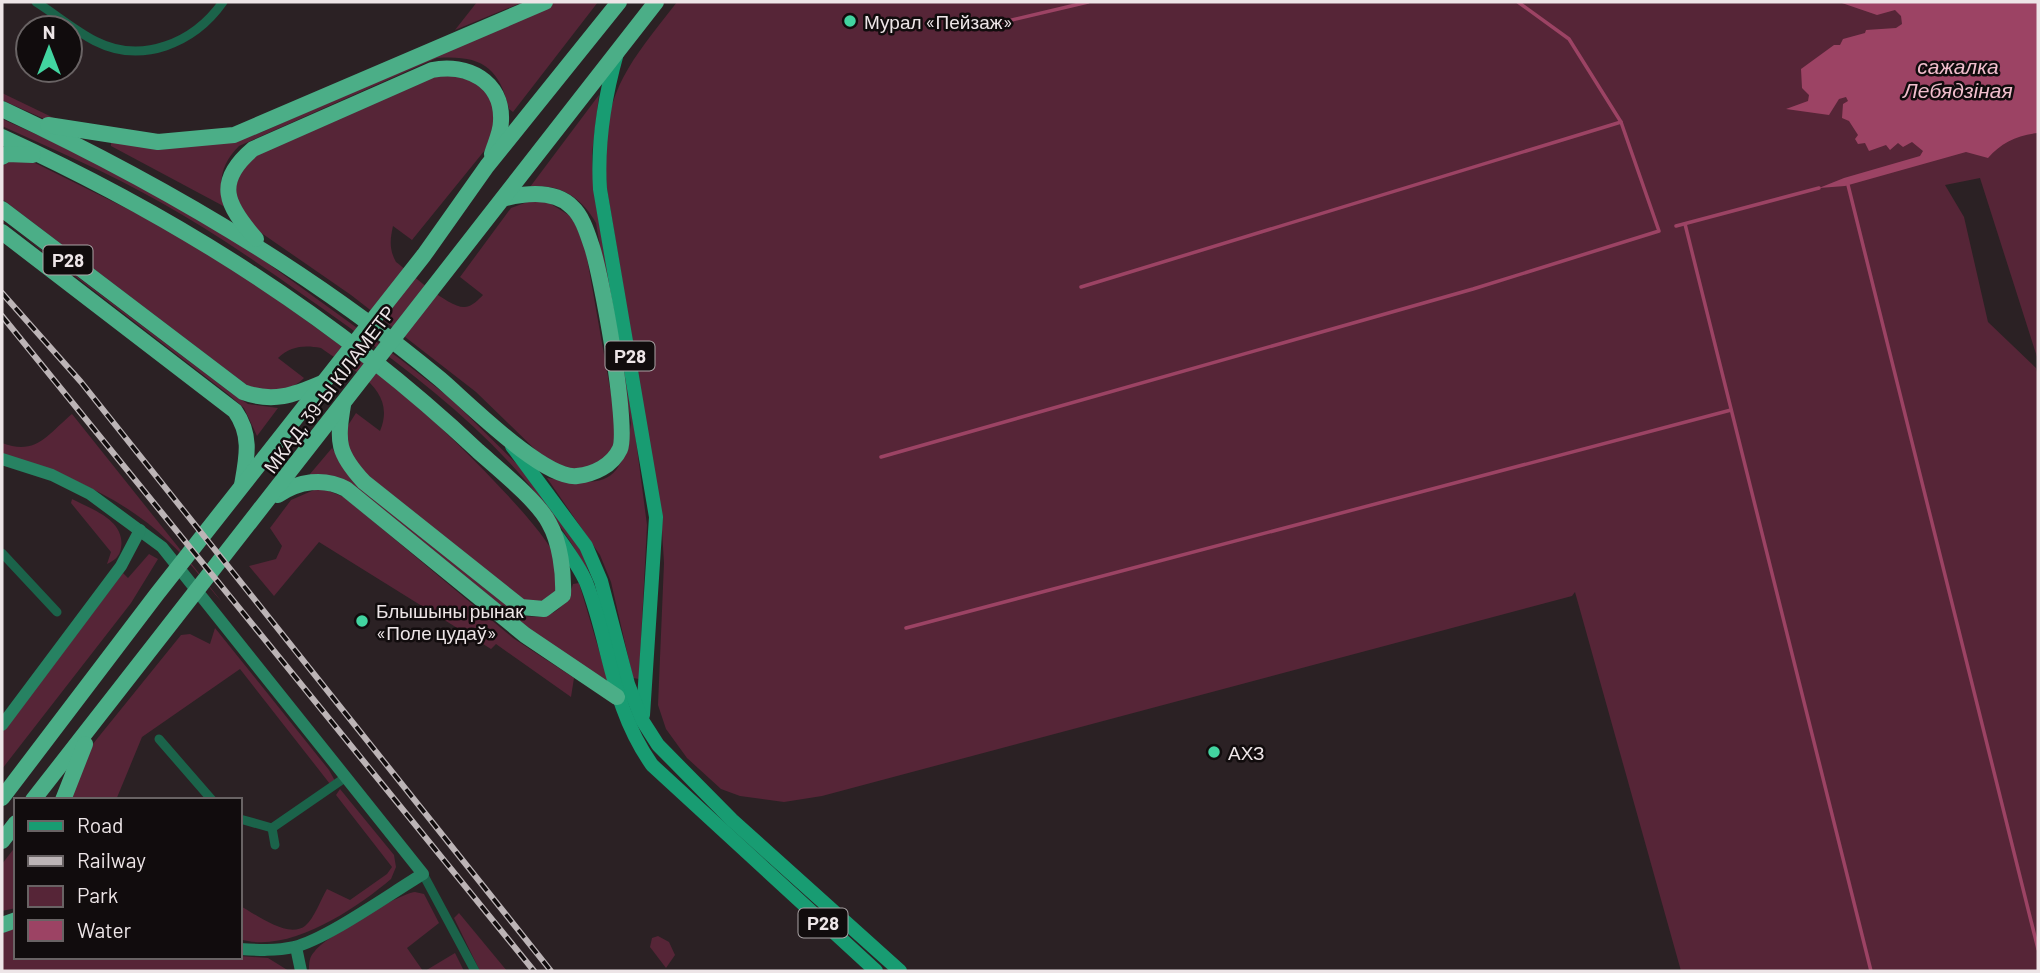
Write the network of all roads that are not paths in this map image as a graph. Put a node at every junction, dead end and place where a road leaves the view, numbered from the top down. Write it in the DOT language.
graph roads {
  1 [pos="36,2"];
  2 [pos="223,2"];
  3 [pos="545,2"];
  4 [pos="619,2"];
  5 [pos="656,2"];
  6 [pos="617,52"];
  7 [pos="2,109"];
  8 [pos="29,122"];
  9 [pos="2,137"];
  10 [pos="2,157"];
  11 [pos="46,157"];
  12 [pos="487,166"];
  13 [pos="506,198"];
  14 [pos="2,209"];
  15 [pos="2,232"];
  16 [pos="267,251"];
  17 [pos="326,380"];
  18 [pos="346,400"];
  19 [pos="504,437"];
  20 [pos="2,459"];
  21 [pos="236,496"];
  22 [pos="268,503"];
  23 [pos="549,522"];
  24 [pos="140,530"];
  25 [pos="2,554"];
  26 [pos="57,612"];
  27 [pos="617,697"];
  28 [pos="99,714"];
  29 [pos="642,720"];
  30 [pos="2,725"];
  31 [pos="159,739"];
  32 [pos="345,777"];
  33 [pos="2,798"];
  34 [pos="35,798"];
  35 [pos="63,798"];
  36 [pos="210,798"];
  37 [pos="242,820"];
  38 [pos="14,826"];
  39 [pos="272,828"];
  40 [pos="2,841"];
  41 [pos="275,845"];
  42 [pos="423,874"];
  43 [pos="296,947"];
  44 [pos="242,949"];
  45 [pos="301,971"];
  46 [pos="475,971"];
  47 [pos="876,971"];
  48 [pos="900,971"];
  1 -- 2 [label="street"];
  3 -- 8 [label="highway, Р28"];
  4 -- 12 [label="highway, МКАД, 39-Ы КІЛАМЕТР"];
  5 -- 6 [label="highway, МКАД, 39-Ы КІЛАМЕТР"];
  6 -- 13 [label="highway, МКАД, 39-Ы КІЛАМЕТР"];
  6 -- 29 [label="main road, Р28"];
  7 -- 8 [label="highway, Р28"];
  8 -- 16 [label="highway, Р28"];
  9 -- 11 [label="highway, Р28"];
  10 -- 11 [label="highway, Р28"];
  11 -- 23 [label="highway, Р28"];
  12 -- 16 [label="highway, Р28"];
  12 -- 17 [label="highway, МКАД, 39-Ы КІЛАМЕТР"];
  13 -- 18 [label="highway, МКАД, 39-Ы КІЛАМЕТР"];
  13 -- 19 [label="highway, Р28"];
  14 -- 17 [label="highway, Р28"];
  15 -- 21 [label="highway, Р28"];
  16 -- 19 [label="highway, Р28"];
  17 -- 21 [label="highway, МКАД, 39-Ы КІЛАМЕТР"];
  18 -- 22 [label="highway, МКАД, 39-Ы КІЛАМЕТР"];
  18 -- 23 [label="highway, Р28"];
  19 -- 29 [label="main road, Р28"];
  20 -- 24 [label="street"];
  21 -- 33 [label="highway, МКАД, 39-Ы КІЛАМЕТР"];
  22 -- 27 [label="highway"];
  22 -- 28 [label="highway, МКАД, 39-Ы КІЛАМЕТР"];
  23 -- 27 [label="main road, Р28"];
  24 -- 30 [label="street"];
  24 -- 32 [label="street"];
  25 -- 26 [label="street"];
  27 -- 47 [label="main road, Р28"];
  28 -- 34 [label="highway, МКАД, 39-Ы КІЛАМЕТР"];
  28 -- 35 [label="highway"];
  29 -- 48 [label="main road, Р28"];
  31 -- 36 [label="street"];
  32 -- 39 [label="street"];
  32 -- 42 [label="street"];
  37 -- 39 [label="street"];
  38 -- 40 [label="highway"];
  39 -- 41 [label="street"];
  42 -- 43 [label="street"];
  42 -- 46 [label="street"];
  43 -- 44 [label="street"];
  43 -- 45 [label="street"];
}
